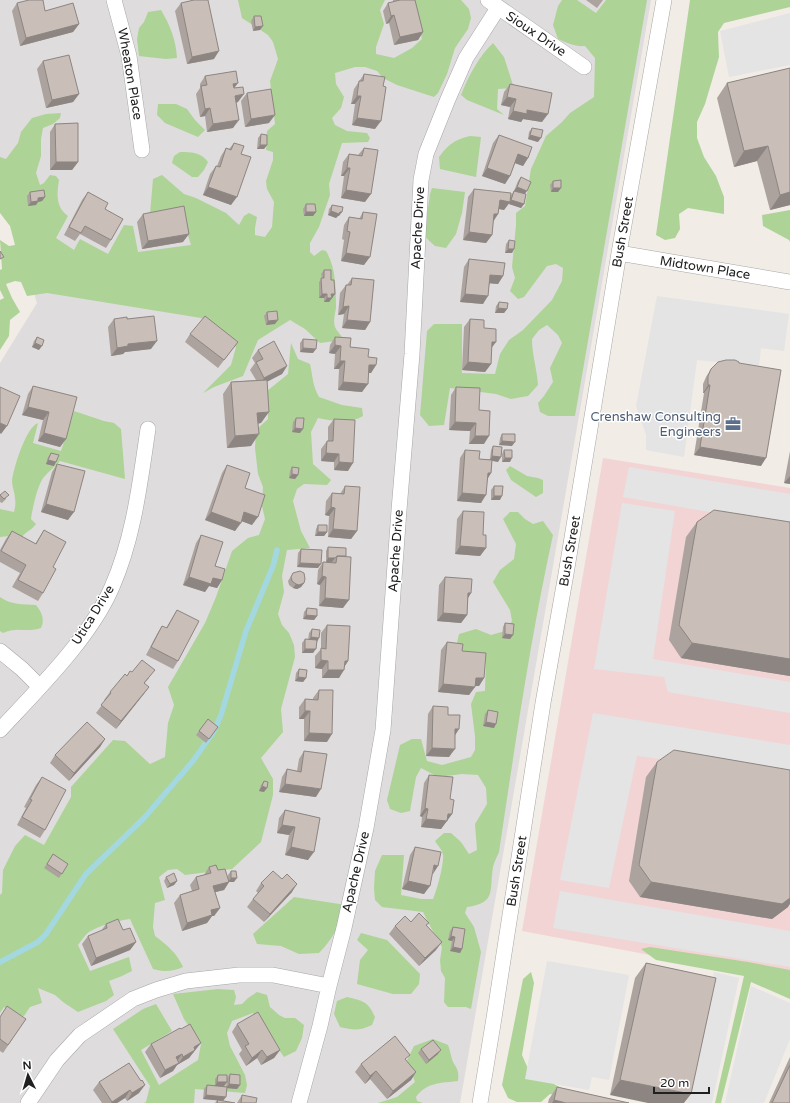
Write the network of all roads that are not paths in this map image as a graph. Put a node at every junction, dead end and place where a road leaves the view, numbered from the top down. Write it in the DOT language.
graph roads {
  1 [pos="114,0"];
  2 [pos="664,0"];
  3 [pos="493,4"];
  4 [pos="584,67"];
  5 [pos="142,150"];
  6 [pos="619,254"];
  7 [pos="790,282"];
  8 [pos="148,430"];
  9 [pos="0,652"];
  10 [pos="40,687"];
  11 [pos="0,730"];
  12 [pos="329,986"];
  13 [pos="28,1103"];
  14 [pos="299,1103"];
  15 [pos="480,1103"];
  1 -- 5 [label="street, Wheaton Place"];
  2 -- 6 [label="street, Bush Street"];
  3 -- 4 [label="street, Sioux Drive"];
  3 -- 12 [label="street, Apache Drive"];
  6 -- 7 [label="street, Midtown Place"];
  6 -- 15 [label="street, Bush Street"];
  8 -- 10 [label="street, Utica Drive"];
  9 -- 10 [label="street"];
  10 -- 11 [label="street, Utica Drive"];
  12 -- 13 [label="street"];
  12 -- 14 [label="street, Apache Drive"];
}
